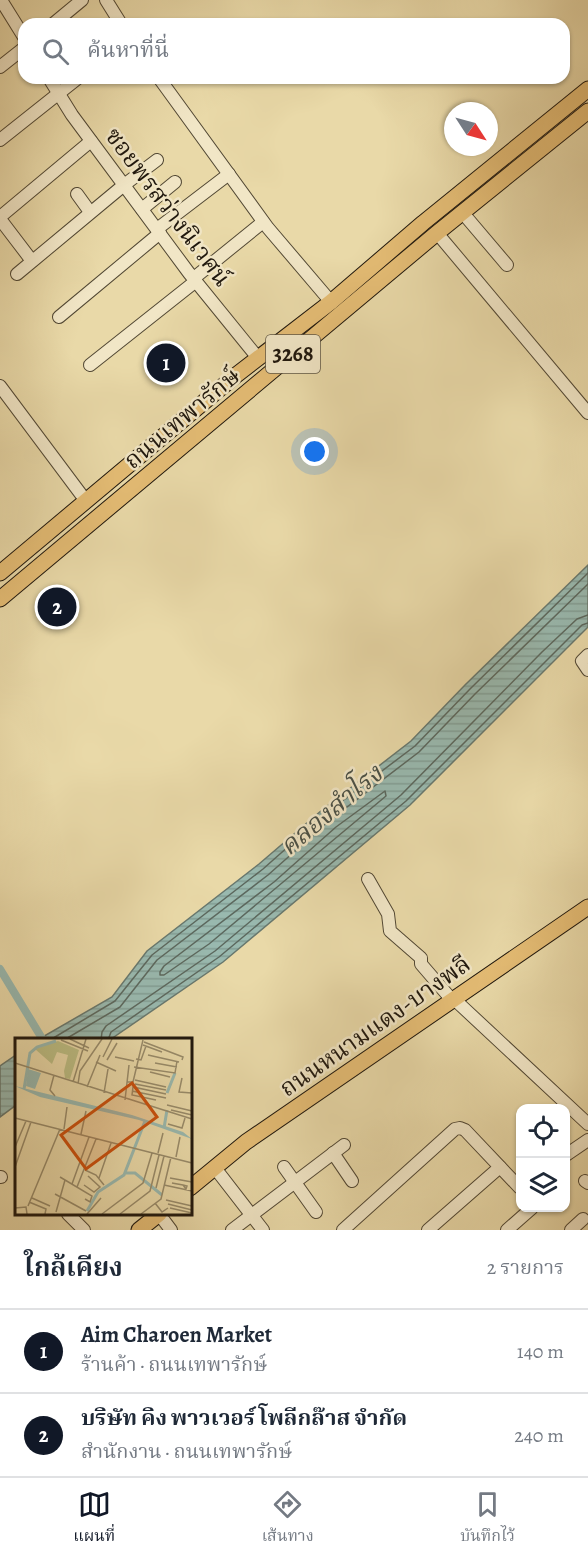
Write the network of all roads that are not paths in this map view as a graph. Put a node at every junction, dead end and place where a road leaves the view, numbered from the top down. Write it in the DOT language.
graph roads {
  1 [pos="1,0"];
  2 [pos="82,0"];
  3 [pos="106,0"];
  4 [pos="60,18"];
  5 [pos="118,18"];
  6 [pos="18,27"];
  7 [pos="18,53"];
  8 [pos="0,67"];
  9 [pos="53,84"];
  10 [pos="70,84"];
  11 [pos="163,84"];
  12 [pos="588,89"];
  13 [pos="58,93"];
  14 [pos="588,111"];
  15 [pos="0,140"];
  16 [pos="91,141"];
  17 [pos="157,160"];
  18 [pos="228,174"];
  19 [pos="175,182"];
  20 [pos="124,184"];
  21 [pos="76,194"];
  22 [pos="142,209"];
  23 [pos="90,212"];
  24 [pos="462,212"];
  25 [pos="0,218"];
  26 [pos="263,222"];
  27 [pos="158,231"];
  28 [pos="437,233"];
  29 [pos="32,261"];
  30 [pos="507,265"];
  31 [pos="17,274"];
  32 [pos="195,280"];
  33 [pos="331,302"];
  34 [pos="59,317"];
  35 [pos="258,358"];
  36 [pos="90,365"];
  37 [pos="0,386"];
  38 [pos="588,413"];
  39 [pos="86,501"];
  40 [pos="0,573"];
  41 [pos="0,599"];
  42 [pos="588,655"];
  43 [pos="588,670"];
  44 [pos="368,879"];
  45 [pos="588,907"];
  46 [pos="453,1000"];
  47 [pos="588,1124"];
  48 [pos="588,1140"];
  49 [pos="344,1145"];
  50 [pos="570,1152"];
  51 [pos="333,1153"];
  52 [pos="284,1167"];
  53 [pos="500,1167"];
  54 [pos="215,1168"];
  55 [pos="352,1181"];
  56 [pos="294,1183"];
  57 [pos="516,1184"];
  58 [pos="192,1186"];
  59 [pos="316,1212"];
  60 [pos="527,1212"];
  61 [pos="69,1215"];
  62 [pos="158,1215"];
  63 [pos="160,1215"];
  64 [pos="251,1215"];
  65 [pos="583,1220"];
  66 [pos="84,1230"];
  67 [pos="140,1230"];
  68 [pos="171,1230"];
  69 [pos="232,1230"];
  70 [pos="263,1230"];
  71 [pos="343,1230"];
  72 [pos="428,1230"];
  73 [pos="507,1230"];
  74 [pos="571,1230"];
  1 -- 6 [label="street"];
  2 -- 4 [label="street"];
  3 -- 5 [label="street"];
  7 -- 8 [label="street"];
  9 -- 13 [label="street, ซอยพรสว่างนิเวศน์"];
  10 -- 13 [label="street"];
  11 -- 18 [label="street"];
  12 -- 33 [label="main road, ถนนเทพารักษ์ / 3268"];
  13 -- 15 [label="street"];
  13 -- 16 [label="street, ซอยพรสว่างนิเวศน์"];
  14 -- 24 [label="main road, ถนนเทพารักษ์ / 3268"];
  16 -- 20 [label="street, ซอยพรสว่างนิเวศน์"];
  16 -- 25 [label="street"];
  17 -- 20 [label="street"];
  18 -- 26 [label="street"];
  18 -- 27 [label="street"];
  19 -- 22 [label="street"];
  20 -- 22 [label="street, ซอยพรสว่างนิเวศน์"];
  20 -- 23 [label="street"];
  21 -- 23 [label="street"];
  22 -- 27 [label="street, ซอยพรสว่างนิเวศน์"];
  23 -- 29 [label="street"];
  24 -- 28 [label="main road, ถนนเทพารักษ์ / 3268"];
  24 -- 30 [label="street"];
  25 -- 29 [label="street"];
  26 -- 32 [label="street"];
  26 -- 33 [label="street"];
  27 -- 32 [label="street, ซอยพรสว่างนิเวศน์"];
  27 -- 34 [label="street"];
  28 -- 38 [label="street"];
  28 -- 41 [label="main road, ถนนเทพารักษ์ / 3268"];
  29 -- 31 [label="street"];
  32 -- 35 [label="street, ซอยพรสว่างนิเวศน์"];
  32 -- 36 [label="street"];
  33 -- 35 [label="main road, ถนนเทพารักษ์ / 3268"];
  35 -- 39 [label="main road, ถนนเทพารักษ์ / 3268"];
  37 -- 39 [label="street"];
  39 -- 40 [label="main road, ถนนเทพารักษ์ / 3268"];
  42 -- 43 [label="street"];
  44 -- 46 [label="street"];
  45 -- 46 [label="main road, ถนนหนามแดง-บางพลี"];
  46 -- 47 [label="street"];
  46 -- 54 [label="main road, ถนนหนามแดง-บางพลี"];
  48 -- 50 [label="street"];
  49 -- 51 [label="street"];
  51 -- 55 [label="street"];
  51 -- 56 [label="street"];
  52 -- 56 [label="street"];
  53 -- 57 [label="street"];
  53 -- 71 [label="street"];
  53 -- 72 [label="street"];
  54 -- 58 [label="main road, ถนนหนามแดง-บางพลี"];
  54 -- 64 [label="street"];
  56 -- 59 [label="street"];
  56 -- 64 [label="street"];
  60 -- 73 [label="street"];
  61 -- 66 [label="street"];
  62 -- 67 [label="main road"];
  63 -- 68 [label="street"];
  64 -- 69 [label="street"];
  64 -- 70 [label="street"];
  65 -- 74 [label="street"];
}
